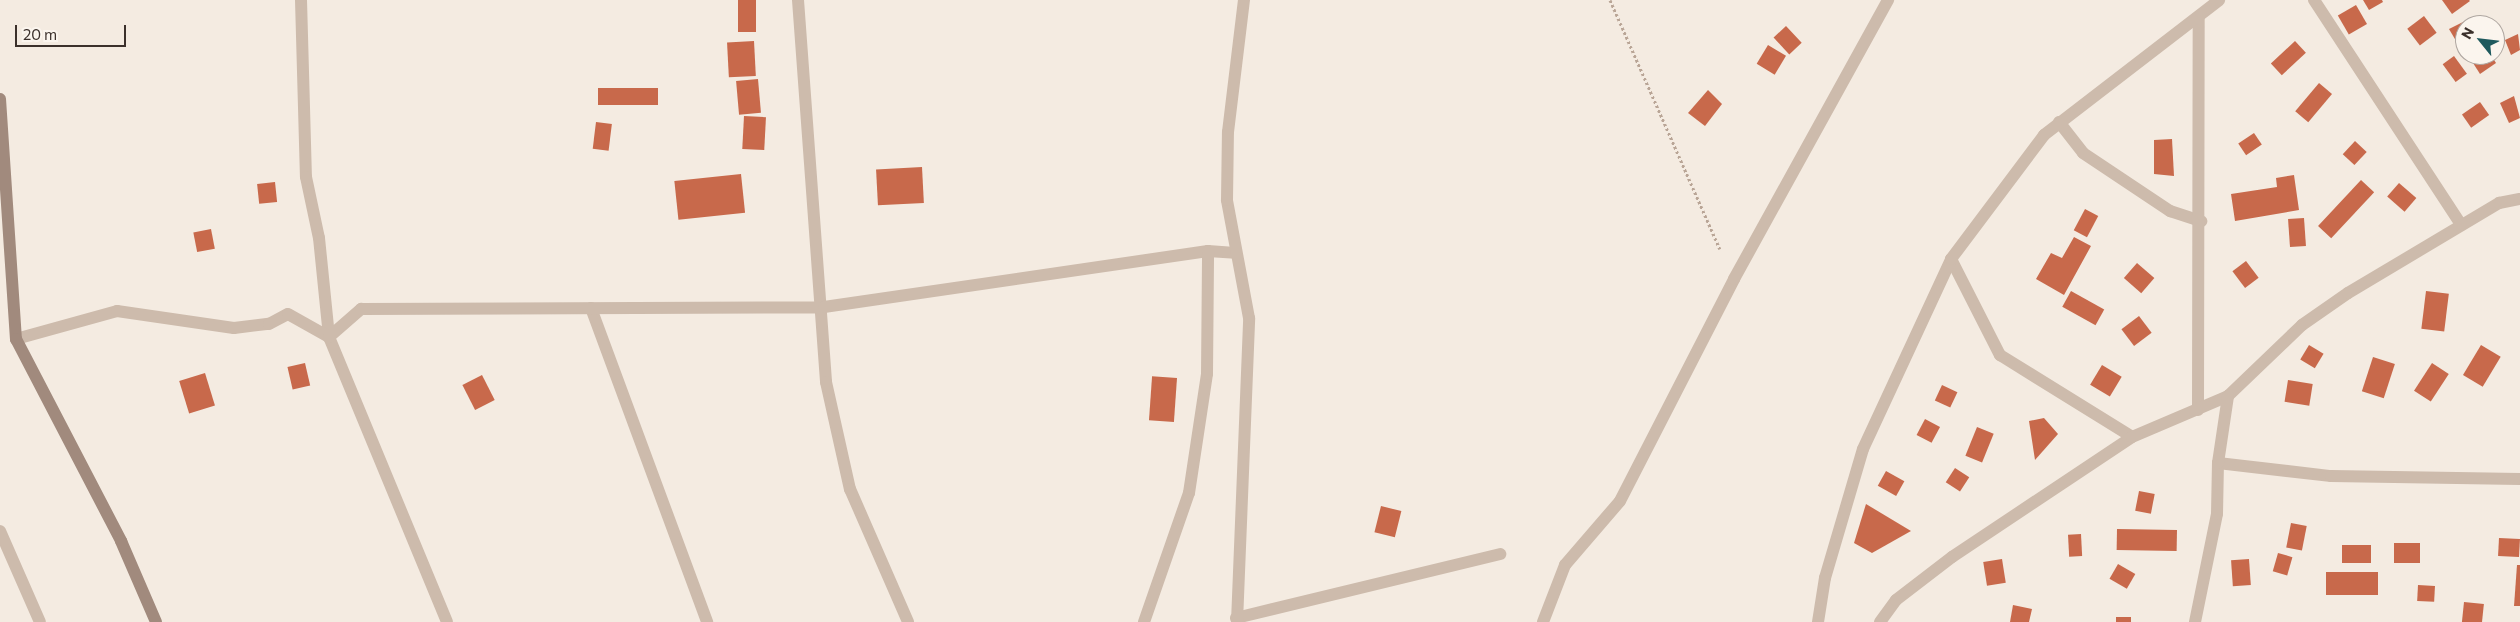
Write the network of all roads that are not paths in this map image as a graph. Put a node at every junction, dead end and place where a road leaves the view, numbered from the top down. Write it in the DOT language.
graph roads {
  1 [pos="301,0"];
  2 [pos="798,0"];
  3 [pos="1244,0"];
  4 [pos="1888,0"];
  5 [pos="2219,0"];
  6 [pos="2314,0"];
  7 [pos="2199,19"];
  8 [pos="0,99"];
  9 [pos="2059,122"];
  10 [pos="2520,199"];
  11 [pos="2201,221"];
  12 [pos="2461,225"];
  13 [pos="1208,251"];
  14 [pos="1235,253"];
  15 [pos="1951,260"];
  16 [pos="824,306"];
  17 [pos="591,308"];
  18 [pos="329,336"];
  19 [pos="16,339"];
  20 [pos="2228,396"];
  21 [pos="2198,410"];
  22 [pos="2132,437"];
  23 [pos="2218,463"];
  24 [pos="2520,479"];
  25 [pos="0,531"];
  26 [pos="1500,554"];
  27 [pos="1236,620"];
  28 [pos="40,622"];
  29 [pos="156,622"];
  30 [pos="447,622"];
  31 [pos="707,622"];
  32 [pos="908,622"];
  33 [pos="1144,622"];
  34 [pos="1543,622"];
  35 [pos="1818,622"];
  36 [pos="1880,622"];
  37 [pos="2195,622"];
  1 -- 18 [label="street"];
  2 -- 16 [label="street"];
  3 -- 14 [label="street"];
  4 -- 34 [label="street"];
  5 -- 7 [label="street"];
  6 -- 12 [label="street"];
  7 -- 9 [label="street"];
  7 -- 11 [label="street"];
  8 -- 19 [label="street"];
  9 -- 11 [label="street"];
  9 -- 15 [label="street"];
  10 -- 12 [label="street"];
  11 -- 21 [label="street"];
  12 -- 20 [label="street"];
  13 -- 14 [label="street"];
  13 -- 16 [label="street"];
  13 -- 33 [label="street"];
  14 -- 27 [label="street"];
  15 -- 22 [label="street"];
  15 -- 35 [label="street"];
  16 -- 17 [label="street"];
  16 -- 32 [label="street"];
  17 -- 18 [label="street"];
  17 -- 31 [label="street"];
  18 -- 19 [label="street"];
  18 -- 30 [label="street"];
  19 -- 29 [label="street"];
  20 -- 21 [label="street"];
  20 -- 23 [label="street"];
  21 -- 22 [label="street"];
  22 -- 36 [label="street"];
  23 -- 24 [label="street"];
  23 -- 37 [label="street"];
  25 -- 28 [label="street"];
  26 -- 27 [label="street"];
}
